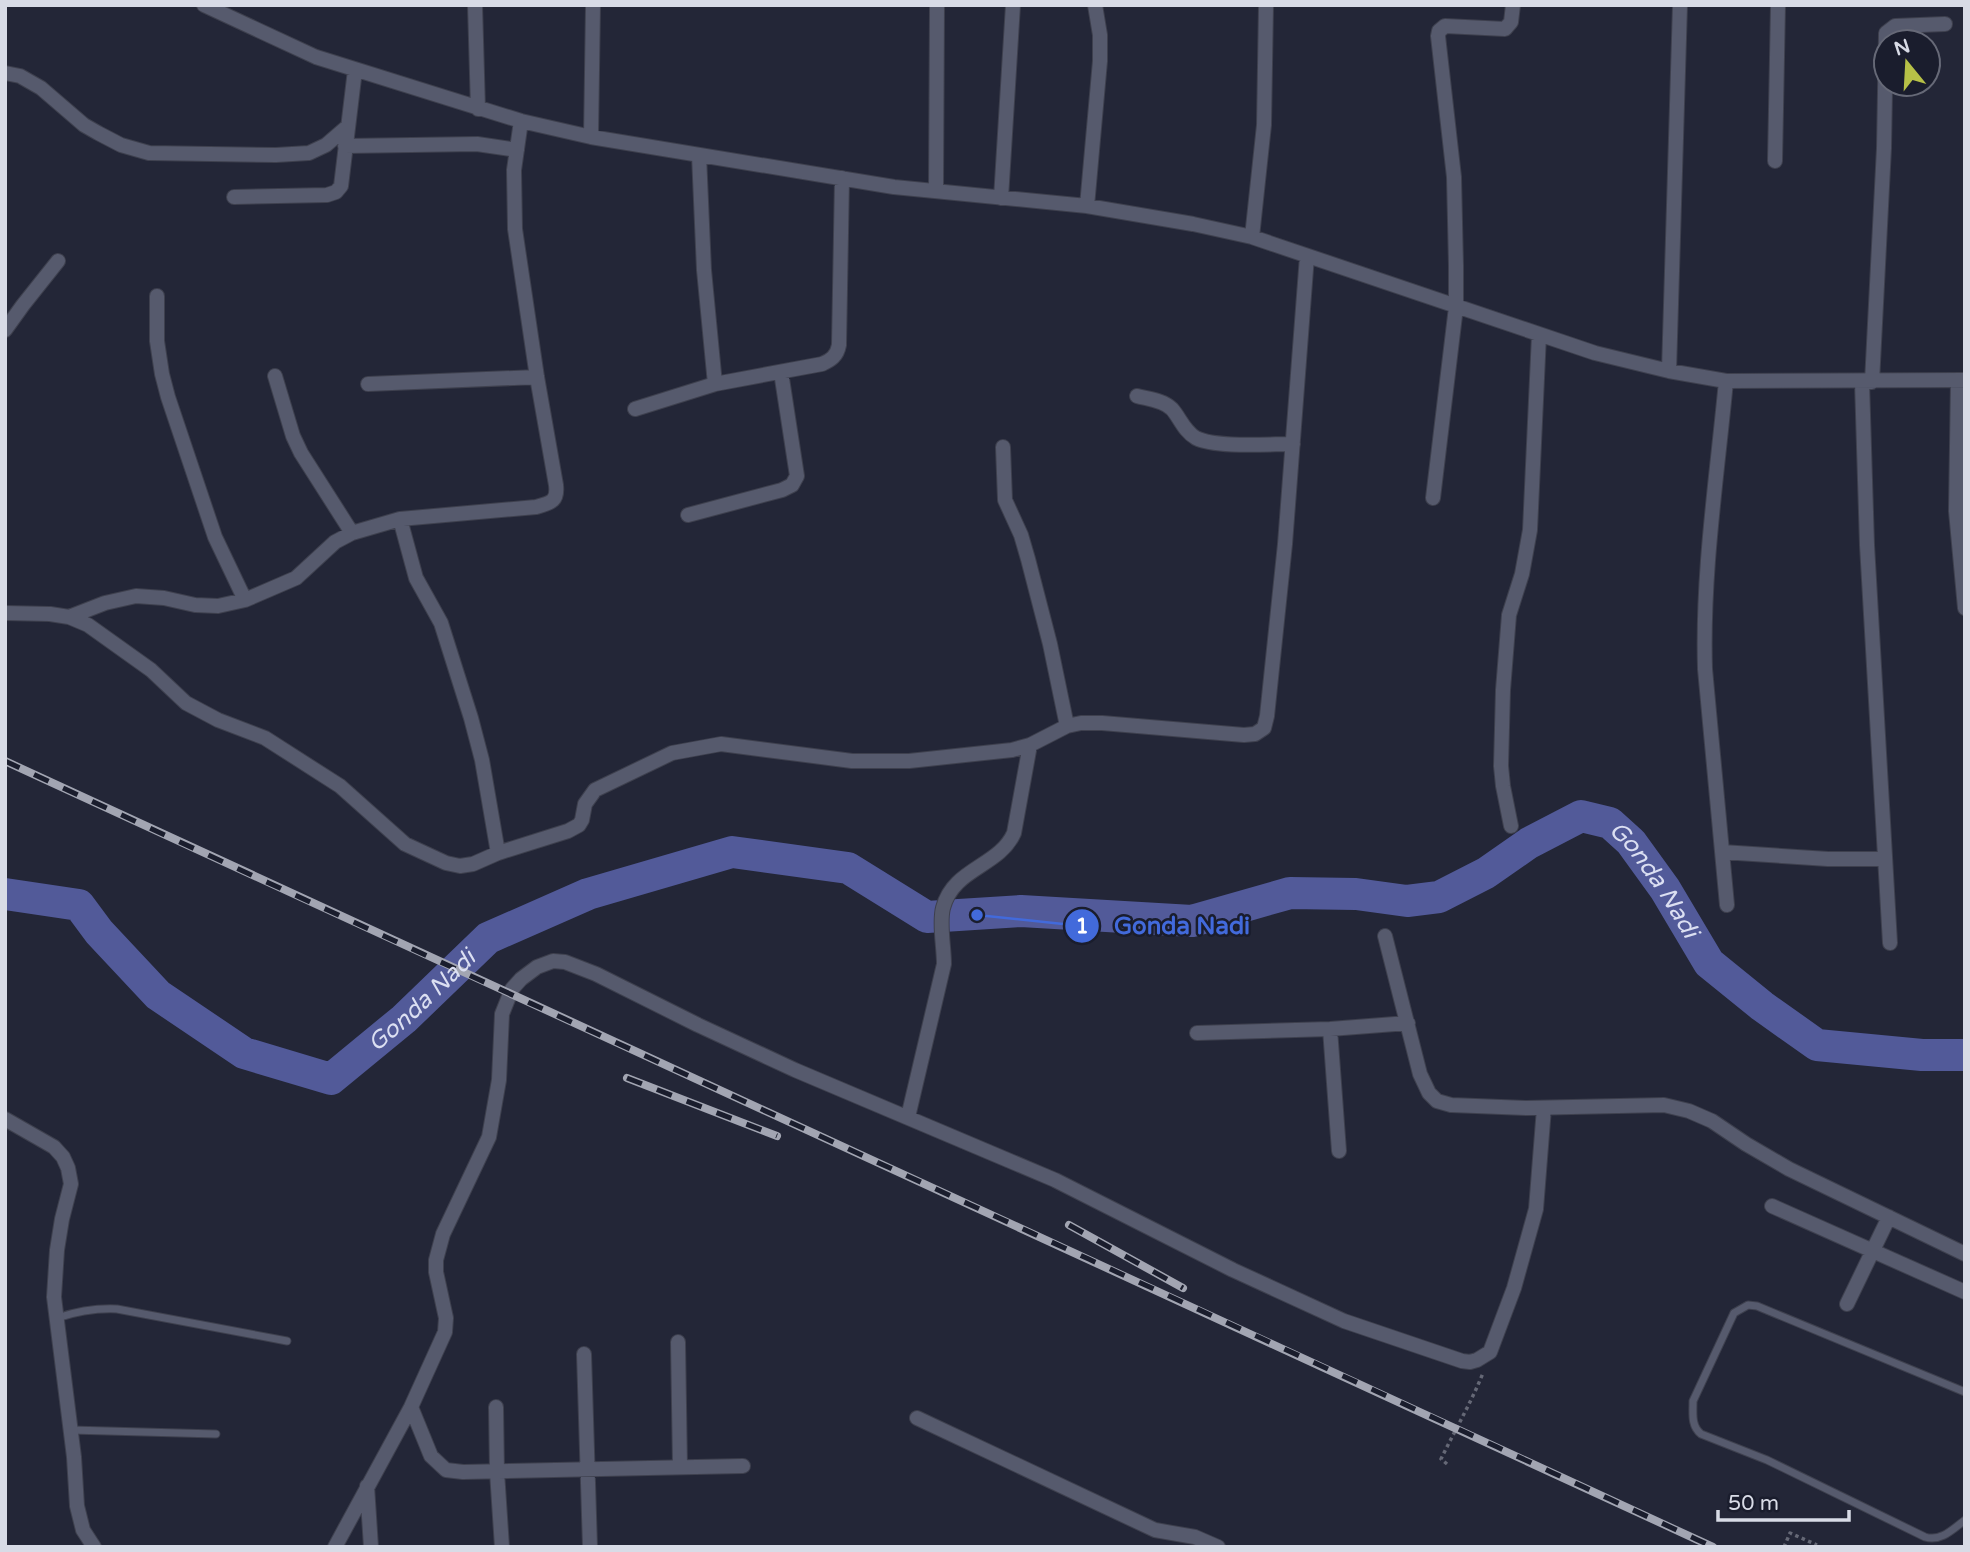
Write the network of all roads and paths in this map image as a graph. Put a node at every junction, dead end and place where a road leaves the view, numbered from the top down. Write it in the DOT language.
graph roads {
  1 [pos="204,5"];
  2 [pos="475,5"];
  3 [pos="593,5"];
  4 [pos="937,5"];
  5 [pos="1013,5"];
  6 [pos="1095,5"];
  7 [pos="1266,5"];
  8 [pos="1513,5"];
  9 [pos="1679,5"];
  10 [pos="1778,5"];
  11 [pos="1945,24"];
  12 [pos="355,70"];
  13 [pos="5,73"];
  14 [pos="478,109"];
  15 [pos="521,121"];
  16 [pos="348,126"];
  17 [pos="591,137"];
  18 [pos="345,146"];
  19 [pos="517,150"];
  20 [pos="699,155"];
  21 [pos="1775,161"];
  22 [pos="842,178"];
  23 [pos="936,191"];
  24 [pos="234,197"];
  25 [pos="1002,198"];
  26 [pos="1087,206"];
  27 [pos="1252,237"];
  28 [pos="1307,256"];
  29 [pos="58,261"];
  30 [pos="157,296"];
  31 [pos="1456,307"];
  32 [pos="5,330"];
  33 [pos="1539,335"];
  34 [pos="1669,371"];
  35 [pos="781,372"];
  36 [pos="275,376"];
  37 [pos="537,377"];
  38 [pos="1961,380"];
  39 [pos="1726,382"];
  40 [pos="1867,382"];
  41 [pos="368,384"];
  42 [pos="715,384"];
  43 [pos="1136,396"];
  44 [pos="635,409"];
  45 [pos="1293,444"];
  46 [pos="1003,447"];
  47 [pos="1433,498"];
  48 [pos="688,514"];
  49 [pos="400,519"];
  50 [pos="352,533"];
  51 [pos="246,600"];
  52 [pos="1965,608"];
  53 [pos="5,613"];
  54 [pos="69,617"];
  55 [pos="1068,726"];
  56 [pos="1030,746"];
  57 [pos="1511,827"];
  58 [pos="1723,852"];
  59 [pos="498,853"];
  60 [pos="1885,859"];
  61 [pos="1727,905"];
  62 [pos="1385,936"];
  63 [pos="1890,943"];
  64 [pos="1408,1023"];
  65 [pos="1329,1030"];
  66 [pos="1197,1032"];
  67 [pos="1544,1108"];
  68 [pos="908,1117"];
  69 [pos="5,1119"];
  70 [pos="1339,1151"];
  71 [pos="1772,1206"];
  72 [pos="1889,1217"];
  73 [pos="1872,1251"];
  74 [pos="1965,1254"];
  75 [pos="1965,1292"];
  76 [pos="1847,1304"];
  77 [pos="57,1318"];
  78 [pos="287,1341"];
  79 [pos="678,1342"];
  80 [pos="584,1354"];
  81 [pos="1485,1357"];
  82 [pos="1965,1392"];
  83 [pos="411,1407"];
  84 [pos="496,1407"];
  85 [pos="917,1418"];
  86 [pos="71,1430"];
  87 [pos="216,1434"];
  88 [pos="1447,1464"];
  89 [pos="743,1466"];
  90 [pos="680,1467"];
  91 [pos="588,1470"];
  92 [pos="497,1472"];
  93 [pos="367,1486"];
  94 [pos="1965,1520"];
  95 [pos="1155,1530"];
  96 [pos="92,1546"];
  97 [pos="1819,1546"];
  98 [pos="335,1547"];
  99 [pos="371,1547"];
  100 [pos="502,1547"];
  101 [pos="590,1547"];
  102 [pos="1156,1547"];
  103 [pos="1218,1547"];
  104 [pos="1784,1547"];
  1 -- 12 [label="street"];
  2 -- 14 [label="street"];
  3 -- 17 [label="street"];
  4 -- 23 [label="street"];
  5 -- 25 [label="street"];
  6 -- 26 [label="street"];
  7 -- 27 [label="street"];
  8 -- 31 [label="street"];
  9 -- 34 [label="street"];
  10 -- 21 [label="street"];
  11 -- 40 [label="street"];
  12 -- 14 [label="street"];
  12 -- 16 [label="street"];
  13 -- 16 [label="street"];
  14 -- 15 [label="street"];
  15 -- 17 [label="street"];
  15 -- 19 [label="street"];
  16 -- 18 [label="street"];
  17 -- 20 [label="street"];
  18 -- 19 [label="street"];
  18 -- 24 [label="street"];
  19 -- 37 [label="street"];
  20 -- 22 [label="street"];
  20 -- 42 [label="street"];
  22 -- 23 [label="street"];
  22 -- 35 [label="street"];
  23 -- 25 [label="street"];
  25 -- 26 [label="street"];
  26 -- 27 [label="street"];
  27 -- 28 [label="street"];
  28 -- 31 [label="street"];
  28 -- 45 [label="street"];
  29 -- 32 [label="street"];
  30 -- 51 [label="street"];
  31 -- 33 [label="street"];
  31 -- 47 [label="street"];
  33 -- 34 [label="street"];
  33 -- 57 [label="street"];
  34 -- 39 [label="street"];
  35 -- 42 [label="street"];
  35 -- 48 [label="street"];
  36 -- 50 [label="street"];
  37 -- 41 [label="street"];
  37 -- 49 [label="street"];
  38 -- 40 [label="street"];
  38 -- 52 [label="street"];
  39 -- 40 [label="street"];
  39 -- 58 [label="street"];
  40 -- 60 [label="street"];
  42 -- 44 [label="street"];
  43 -- 45 [label="street"];
  45 -- 55 [label="street"];
  46 -- 55 [label="street"];
  49 -- 50 [label="street"];
  49 -- 59 [label="street"];
  50 -- 51 [label="street"];
  51 -- 54 [label="street"];
  53 -- 54 [label="street"];
  54 -- 59 [label="street"];
  55 -- 56 [label="street"];
  56 -- 59 [label="street"];
  56 -- 68 [label="street"];
  58 -- 60 [label="street"];
  58 -- 61 [label="street"];
  60 -- 63 [label="street"];
  62 -- 64 [label="street"];
  64 -- 65 [label="street"];
  64 -- 67 [label="street"];
  65 -- 66 [label="street"];
  65 -- 70 [label="street"];
  67 -- 72 [label="street"];
  67 -- 81 [label="street"];
  68 -- 81 [label="street"];
  68 -- 83 [label="street"];
  69 -- 77 [label="street"];
  71 -- 73 [label="street"];
  72 -- 73 [label="street"];
  72 -- 74 [label="street"];
  73 -- 75 [label="street"];
  73 -- 76 [label="street"];
  77 -- 78 [label="lane"];
  77 -- 86 [label="street"];
  79 -- 90 [label="street"];
  80 -- 91 [label="street"];
  81 -- 88 [label="path"];
  82 -- 94 [label="lane"];
  83 -- 92 [label="street"];
  83 -- 93 [label="street"];
  84 -- 92 [label="street"];
  85 -- 95 [label="street"];
  86 -- 87 [label="lane"];
  86 -- 96 [label="street"];
  89 -- 90 [label="street"];
  90 -- 91 [label="street"];
  91 -- 92 [label="street"];
  91 -- 101 [label="street"];
  92 -- 100 [label="street"];
  93 -- 98 [label="street"];
  93 -- 99 [label="street"];
  95 -- 102 [label="street"];
  95 -- 103 [label="street"];
  97 -- 104 [label="path"];
}
